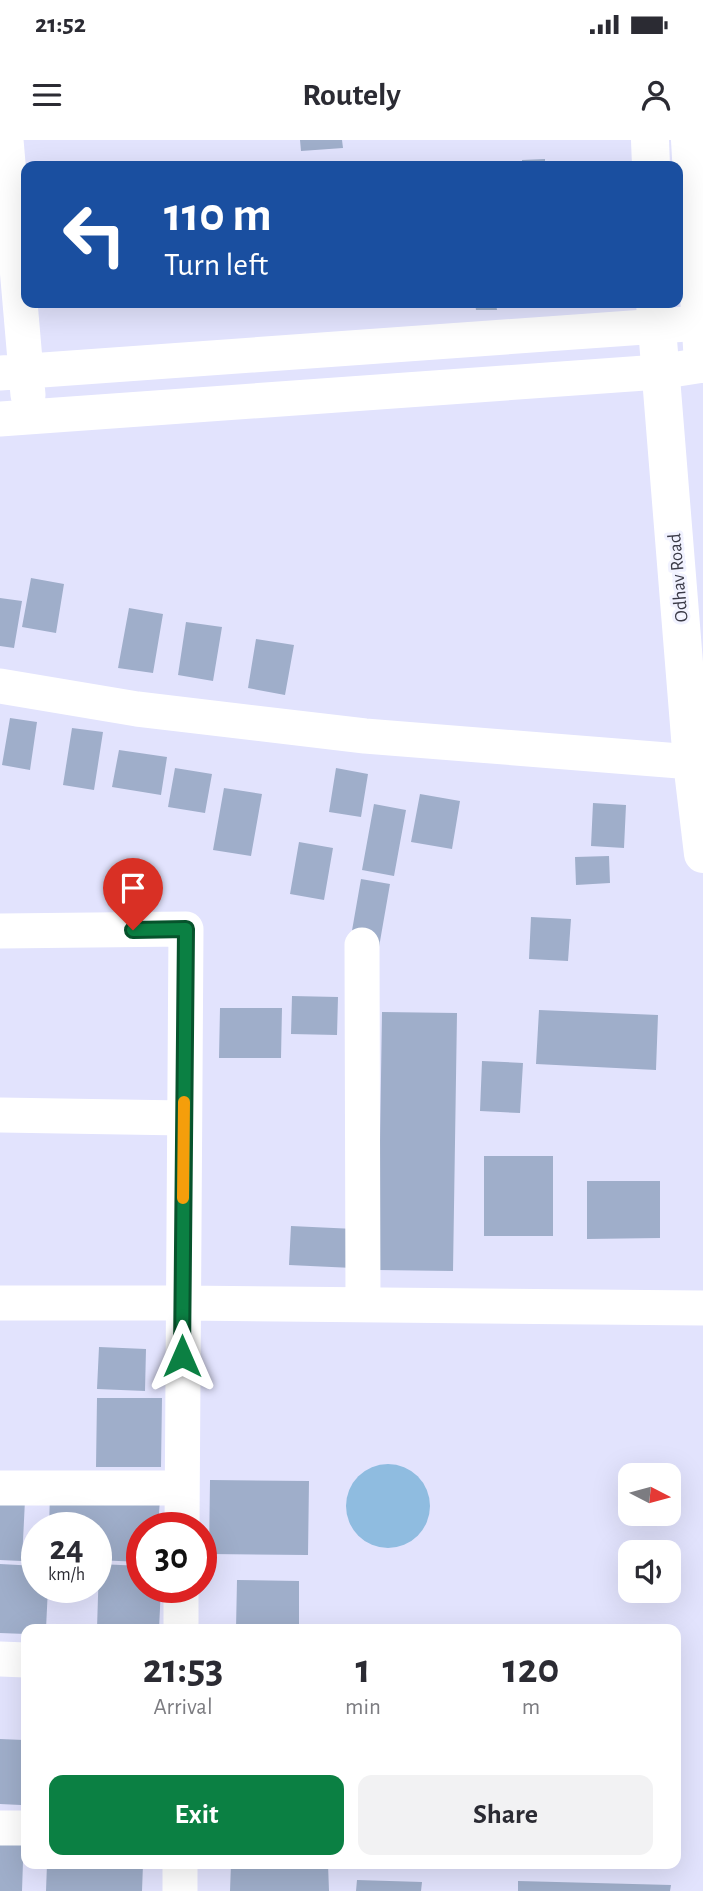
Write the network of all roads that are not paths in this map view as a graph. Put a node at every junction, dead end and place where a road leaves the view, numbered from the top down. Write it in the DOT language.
graph roads {
  1 [pos="6,140"];
  2 [pos="649,147"];
  3 [pos="695,148"];
  4 [pos="655,315"];
  5 [pos="701,323"];
  6 [pos="703,364"];
  7 [pos="13,372"];
  8 [pos="659,372"];
  9 [pos="15,418"];
  10 [pos="0,686"];
  11 [pos="692,762"];
  12 [pos="703,854"];
  13 [pos="0,931"];
  14 [pos="362,945"];
  15 [pos="0,1115"];
  16 [pos="184,1118"];
  17 [pos="0,1303"];
  18 [pos="182,1303"];
  19 [pos="363,1304"];
  20 [pos="703,1308"];
  21 [pos="0,1488"];
  22 [pos="182,1489"];
  23 [pos="182,1512"];
  24 [pos="181,1603"];
  25 [pos="181,1624"];
  26 [pos="0,1659"];
  27 [pos="21,1660"];
  28 [pos="0,1828"];
  29 [pos="21,1828"];
  30 [pos="180,1869"];
  31 [pos="180,1891"];
  1 -- 7 [label="street"];
  2 -- 3 [label="street"];
  3 -- 5 [label="main road"];
  4 -- 5 [label="street"];
  4 -- 7 [label="street"];
  4 -- 8 [label="main road, Odhav Road"];
  5 -- 6 [label="main road"];
  6 -- 8 [label="street"];
  7 -- 9 [label="street"];
  8 -- 9 [label="street"];
  8 -- 11 [label="main road, Odhav Road"];
  10 -- 11 [label="street"];
  11 -- 12 [label="main road, Odhav Road"];
  13 -- 16 [label="street"];
  14 -- 19 [label="street"];
  15 -- 16 [label="street"];
  16 -- 18 [label="street"];
  17 -- 18 [label="street"];
  18 -- 19 [label="street"];
  18 -- 22 [label="street"];
  19 -- 20 [label="street"];
  21 -- 22 [label="street"];
  22 -- 23 [label="street"];
  24 -- 25 [label="street"];
  26 -- 27 [label="street"];
  28 -- 29 [label="street"];
  30 -- 31 [label="street"];
}
